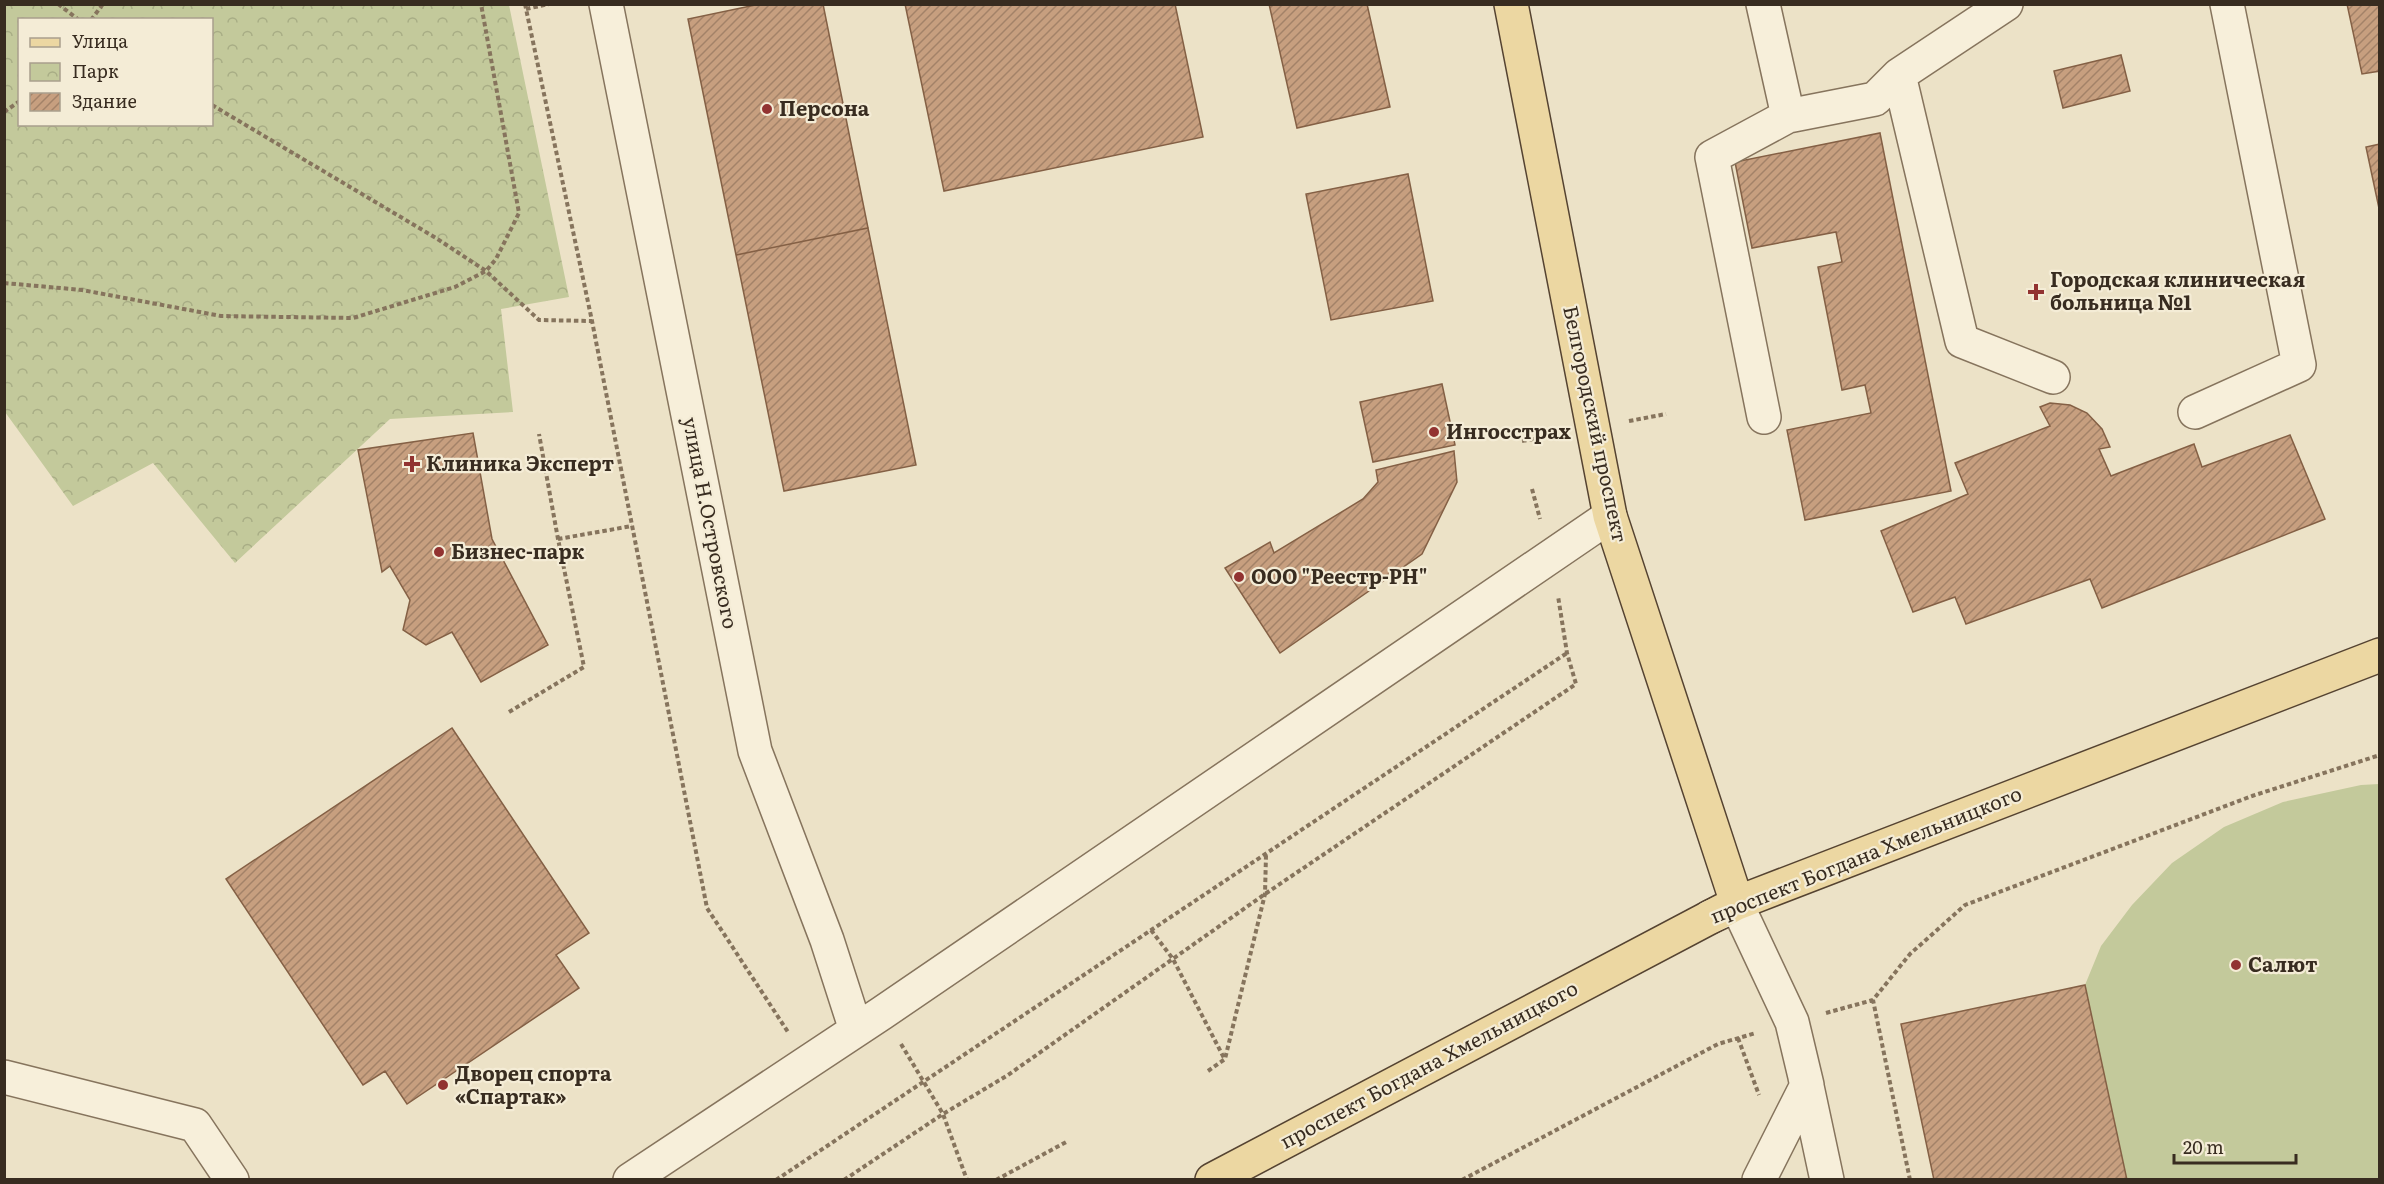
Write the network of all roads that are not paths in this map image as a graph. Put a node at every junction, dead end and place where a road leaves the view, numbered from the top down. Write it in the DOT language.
graph roads {
  1 [pos="606,4"];
  2 [pos="1511,4"];
  3 [pos="1763,4"];
  4 [pos="2006,4"];
  5 [pos="2228,4"];
  6 [pos="1899,75"];
  7 [pos="1788,116"];
  8 [pos="2053,376"];
  9 [pos="2195,412"];
  10 [pos="1764,417"];
  11 [pos="1610,516"];
  12 [pos="2379,655"];
  13 [pos="1737,904"];
  14 [pos="869,1022"];
  15 [pos="4,1077"];
  16 [pos="1807,1085"];
  17 [pos="232,1179"];
  18 [pos="630,1179"];
  19 [pos="1212,1179"];
  20 [pos="1759,1179"];
  21 [pos="1827,1179"];
  1 -- 14 [label="street, улица Н.Островского"];
  2 -- 11 [label="main road, Белгородский проспект"];
  3 -- 7 [label="street"];
  4 -- 6 [label="street"];
  5 -- 9 [label="street"];
  6 -- 7 [label="street"];
  6 -- 8 [label="street"];
  7 -- 10 [label="street"];
  11 -- 13 [label="main road, Белгородский проспект"];
  11 -- 14 [label="street"];
  12 -- 13 [label="main road, проспект Богдана Хмельницкого"];
  13 -- 16 [label="street"];
  13 -- 19 [label="main road, проспект Богдана Хмельницкого"];
  14 -- 18 [label="street"];
  15 -- 17 [label="street"];
  16 -- 20 [label="street"];
  16 -- 21 [label="street"];
}
